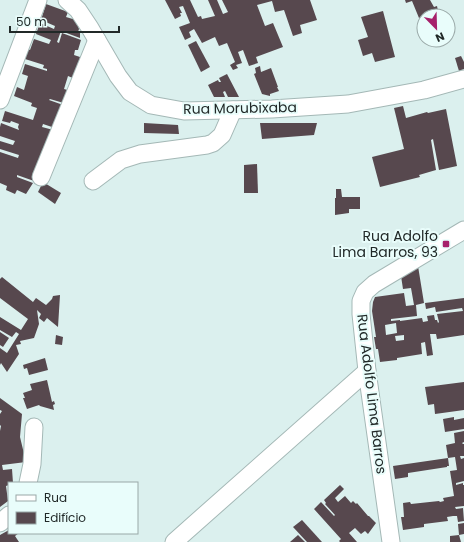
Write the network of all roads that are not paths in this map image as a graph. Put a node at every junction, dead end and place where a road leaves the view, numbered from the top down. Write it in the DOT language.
graph roads {
  1 [pos="38,0"];
  2 [pos="67,0"];
  3 [pos="97,40"];
  4 [pos="464,79"];
  5 [pos="0,100"];
  6 [pos="233,110"];
  7 [pos="41,177"];
  8 [pos="93,181"];
  9 [pos="464,230"];
  10 [pos="366,370"];
  11 [pos="34,427"];
  12 [pos="28,482"];
  13 [pos="8,516"];
  14 [pos="0,523"];
  15 [pos="387,539"];
  16 [pos="174,542"];
  1 -- 5 [label="street"];
  2 -- 3 [label="street, Rua Morubixaba"];
  3 -- 6 [label="street, Rua Morubixaba"];
  3 -- 7 [label="street"];
  4 -- 6 [label="street, Rua Morubixaba"];
  6 -- 8 [label="street"];
  9 -- 10 [label="street, Rua Adolfo Lima Barros"];
  10 -- 15 [label="street, Rua Adolfo Lima Barros"];
  10 -- 16 [label="street"];
  11 -- 12 [label="street"];
  13 -- 14 [label="street"];
}
